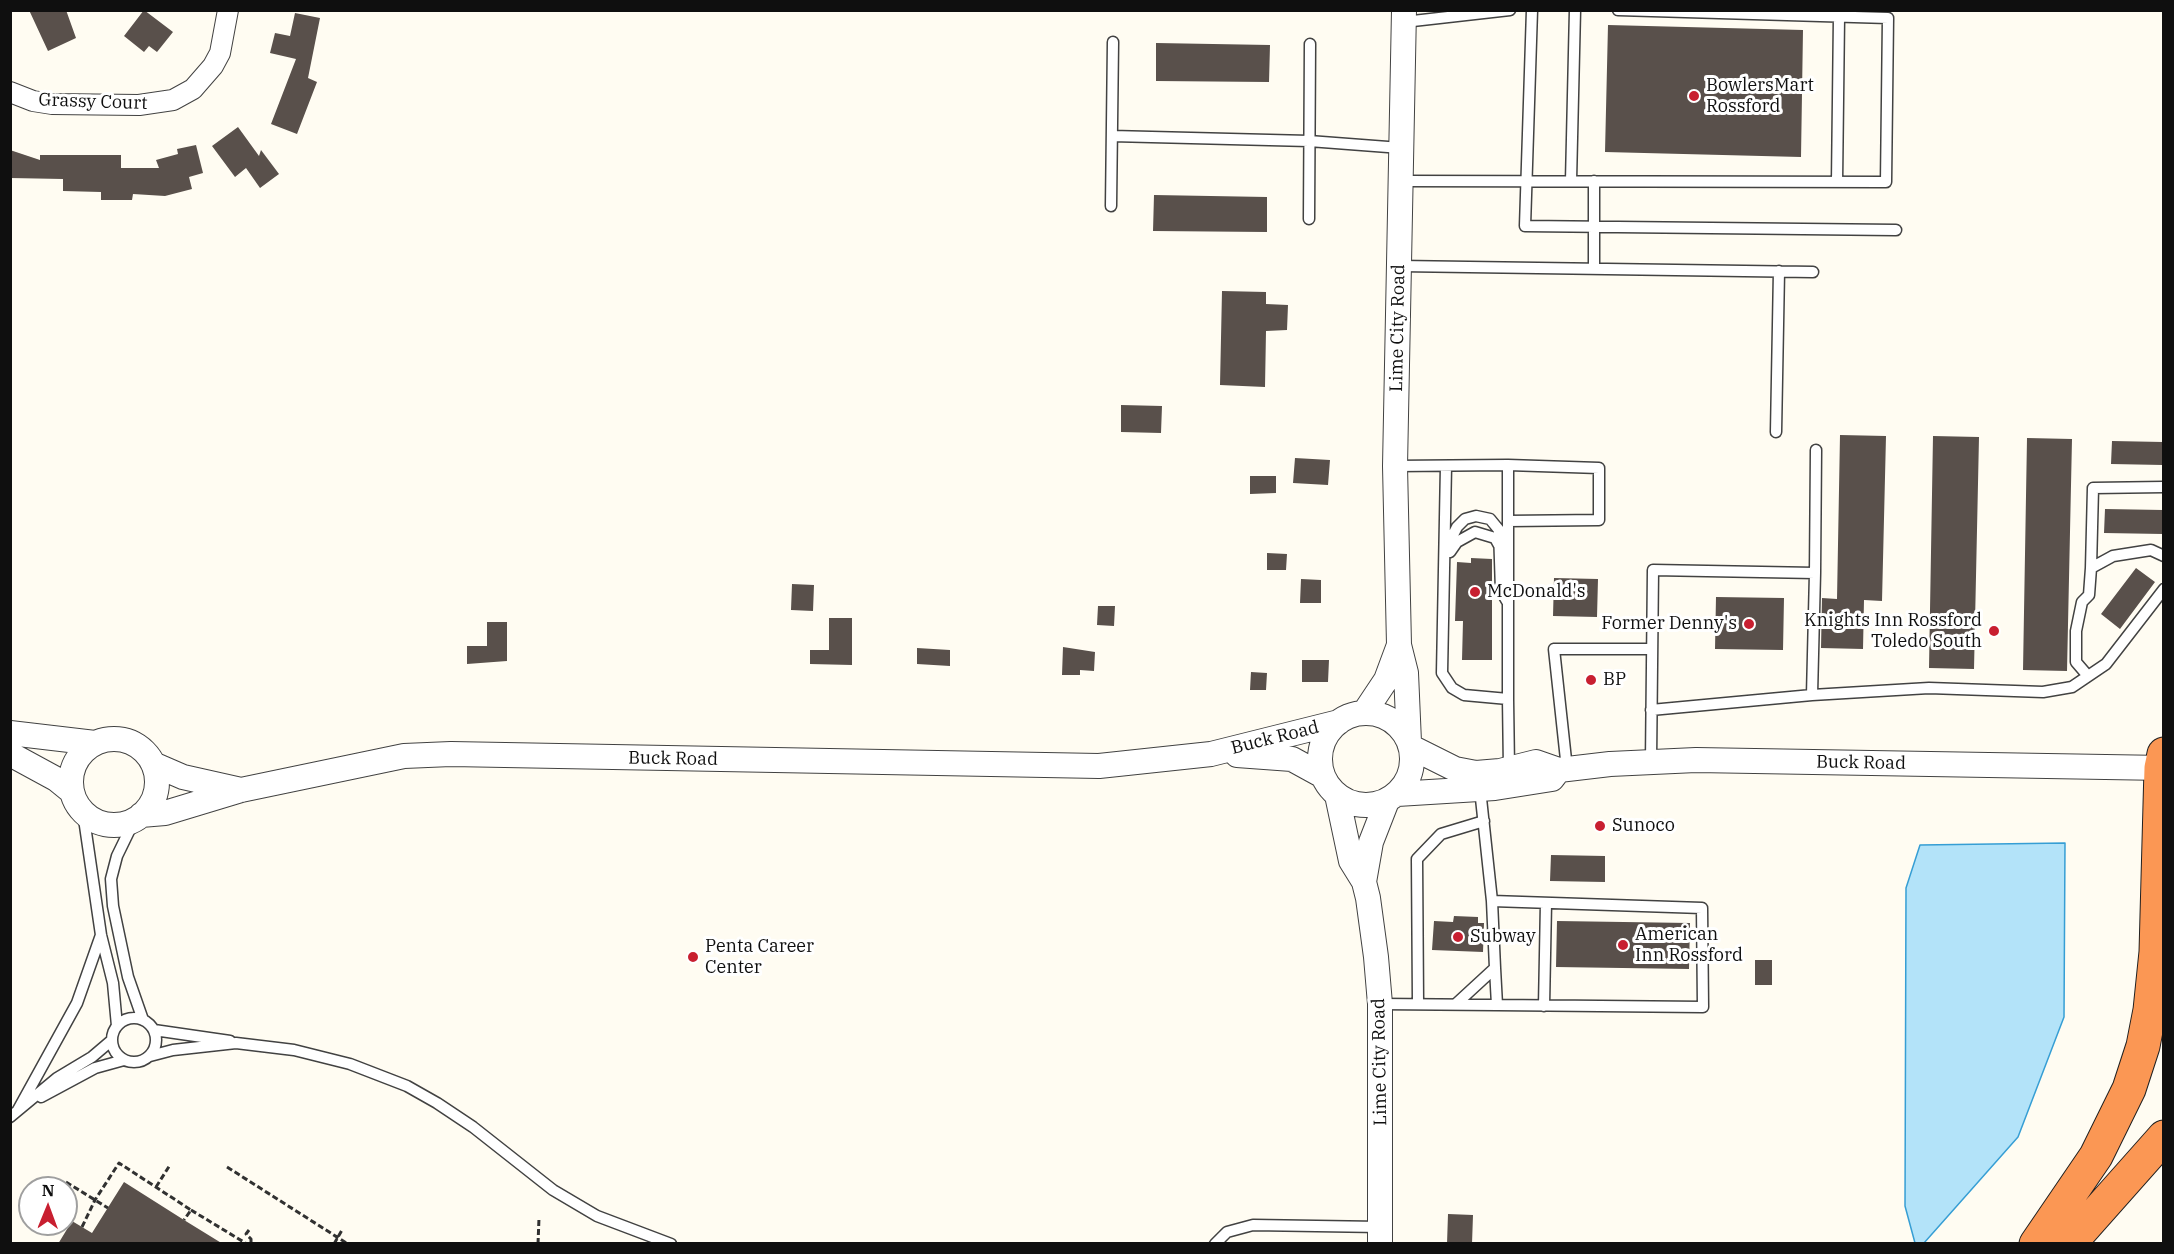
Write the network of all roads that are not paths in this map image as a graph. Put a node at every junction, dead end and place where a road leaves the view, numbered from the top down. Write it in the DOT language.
graph roads {
  1 [pos="228,10"];
  2 [pos="1510,10"];
  3 [pos="1532,10"];
  4 [pos="1575,10"];
  5 [pos="1618,10"];
  6 [pos="1404,16"];
  7 [pos="1839,16"];
  8 [pos="1113,42"];
  9 [pos="1310,44"];
  10 [pos="10,92"];
  11 [pos="1112,136"];
  12 [pos="1310,141"];
  13 [pos="1402,148"];
  14 [pos="1401,181"];
  15 [pos="1571,181"];
  16 [pos="1594,181"];
  17 [pos="1525,182"];
  18 [pos="1837,182"];
  19 [pos="1111,206"];
  20 [pos="1309,219"];
  21 [pos="1594,227"];
  22 [pos="1896,230"];
  23 [pos="1400,266"];
  24 [pos="1594,269"];
  25 [pos="1779,271"];
  26 [pos="1813,272"];
  27 [pos="1776,432"];
  28 [pos="1816,450"];
  29 [pos="1508,465"];
  30 [pos="1395,466"];
  31 [pos="1446,466"];
  32 [pos="2163,488"];
  33 [pos="1508,520"];
  34 [pos="1500,547"];
  35 [pos="1450,552"];
  36 [pos="2163,556"];
  37 [pos="2091,568"];
  38 [pos="1815,573"];
  39 [pos="2163,589"];
  40 [pos="1508,603"];
  41 [pos="1399,645"];
  42 [pos="1652,649"];
  43 [pos="1442,660"];
  44 [pos="2088,676"];
  45 [pos="1812,695"];
  46 [pos="1508,699"];
  47 [pos="1651,710"];
  48 [pos="1364,713"];
  49 [pos="1339,722"];
  50 [pos="10,733"];
  51 [pos="95,743"];
  52 [pos="1410,745"];
  53 [pos="10,754"];
  54 [pos="1211,754"];
  55 [pos="1651,761"];
  56 [pos="153,764"];
  57 [pos="2163,764"];
  58 [pos="1509,769"];
  59 [pos="1563,770"];
  60 [pos="1330,785"];
  61 [pos="1480,789"];
  62 [pos="240,790"];
  63 [pos="1392,797"];
  64 [pos="77,802"];
  65 [pos="138,817"];
  66 [pos="1484,821"];
  67 [pos="1364,882"];
  68 [pos="1492,901"];
  69 [pos="1546,903"];
  70 [pos="101,935"];
  71 [pos="1495,968"];
  72 [pos="1418,1003"];
  73 [pos="1456,1003"];
  74 [pos="1380,1004"];
  75 [pos="1497,1005"];
  76 [pos="1544,1006"];
  77 [pos="142,1020"];
  78 [pos="117,1026"];
  79 [pos="154,1030"];
  80 [pos="112,1040"];
  81 [pos="236,1043"];
  82 [pos="150,1056"];
  83 [pos="124,1060"];
  84 [pos="14,1114"];
  85 [pos="2163,1137"];
  86 [pos="1380,1235"];
  87 [pos="671,1244"];
  88 [pos="1215,1244"];
  89 [pos="2036,1244"];
  90 [pos="2069,1244"];
  1 -- 10 [label="street, Grassy Court"];
  2 -- 6 [label="lane"];
  3 -- 17 [label="lane"];
  4 -- 15 [label="lane"];
  5 -- 7 [label="lane"];
  6 -- 13 [label="street, Lime City Road"];
  7 -- 18 [label="lane"];
  7 -- 18 [label="lane"];
  8 -- 11 [label="lane"];
  9 -- 12 [label="lane"];
  11 -- 12 [label="lane"];
  11 -- 19 [label="lane"];
  12 -- 13 [label="lane"];
  12 -- 20 [label="lane"];
  13 -- 14 [label="street, Lime City Road"];
  14 -- 17 [label="lane"];
  14 -- 23 [label="street, Lime City Road"];
  15 -- 16 [label="lane"];
  15 -- 17 [label="lane"];
  16 -- 18 [label="lane"];
  16 -- 21 [label="lane"];
  17 -- 21 [label="lane"];
  21 -- 22 [label="lane"];
  21 -- 24 [label="lane"];
  23 -- 24 [label="lane"];
  23 -- 30 [label="street, Lime City Road"];
  24 -- 25 [label="lane"];
  25 -- 26 [label="lane"];
  25 -- 27 [label="lane"];
  28 -- 38 [label="lane"];
  29 -- 31 [label="lane"];
  29 -- 33 [label="lane"];
  29 -- 33 [label="lane"];
  30 -- 31 [label="lane"];
  30 -- 41 [label="street, Lime City Road"];
  31 -- 43 [label="lane"];
  32 -- 37 [label="lane"];
  33 -- 40 [label="lane"];
  34 -- 35 [label="lane"];
  34 -- 35 [label="lane"];
  34 -- 40 [label="lane"];
  35 -- 43 [label="lane"];
  36 -- 37 [label="lane"];
  37 -- 44 [label="lane"];
  38 -- 42 [label="lane"];
  38 -- 45 [label="lane"];
  39 -- 44 [label="lane"];
  40 -- 46 [label="lane"];
  41 -- 48 [label="street, Lime City Road"];
  41 -- 52 [label="street, Lime City Road"];
  42 -- 47 [label="lane"];
  42 -- 59 [label="lane"];
  43 -- 46 [label="lane"];
  44 -- 45 [label="lane"];
  45 -- 47 [label="lane"];
  46 -- 58 [label="lane"];
  47 -- 55 [label="lane"];
  48 -- 49 [label="street"];
  48 -- 52 [label="street"];
  49 -- 54 [label="street, Buck Road"];
  49 -- 60 [label="street"];
  50 -- 51 [label="street"];
  51 -- 56 [label="street"];
  51 -- 64 [label="street"];
  52 -- 58 [label="street, Buck Road"];
  52 -- 63 [label="street"];
  53 -- 64 [label="street"];
  54 -- 60 [label="street, Buck Road"];
  54 -- 62 [label="street, Buck Road"];
  55 -- 57 [label="street, Buck Road"];
  55 -- 59 [label="street, Buck Road"];
  56 -- 62 [label="street"];
  56 -- 65 [label="street"];
  57 -- 89 [label="highway"];
  58 -- 59 [label="street, Buck Road"];
  59 -- 61 [label="street, Buck Road"];
  60 -- 63 [label="street"];
  60 -- 67 [label="street, Lime City Road"];
  61 -- 63 [label="street, Buck Road"];
  61 -- 66 [label="lane"];
  62 -- 65 [label="street, Buck Road"];
  63 -- 67 [label="street, Lime City Road"];
  64 -- 65 [label="street"];
  64 -- 70 [label="lane"];
  65 -- 77 [label="lane"];
  66 -- 68 [label="lane"];
  66 -- 72 [label="lane"];
  67 -- 74 [label="street, Lime City Road"];
  68 -- 69 [label="lane"];
  68 -- 71 [label="lane"];
  69 -- 76 [label="lane"];
  69 -- 76 [label="lane"];
  70 -- 78 [label="lane"];
  70 -- 84 [label="lane"];
  71 -- 73 [label="lane"];
  71 -- 75 [label="lane"];
  72 -- 73 [label="lane"];
  72 -- 74 [label="lane"];
  73 -- 75 [label="lane"];
  74 -- 86 [label="street, Lime City Road"];
  75 -- 76 [label="lane"];
  77 -- 78 [label="lane"];
  77 -- 79 [label="lane"];
  78 -- 80 [label="lane"];
  79 -- 81 [label="lane"];
  79 -- 82 [label="lane"];
  80 -- 83 [label="lane"];
  80 -- 84 [label="lane"];
  81 -- 82 [label="lane"];
  81 -- 87 [label="lane"];
  82 -- 83 [label="lane"];
  83 -- 84 [label="lane"];
  85 -- 90 [label="highway"];
  86 -- 88 [label="lane"];
}
